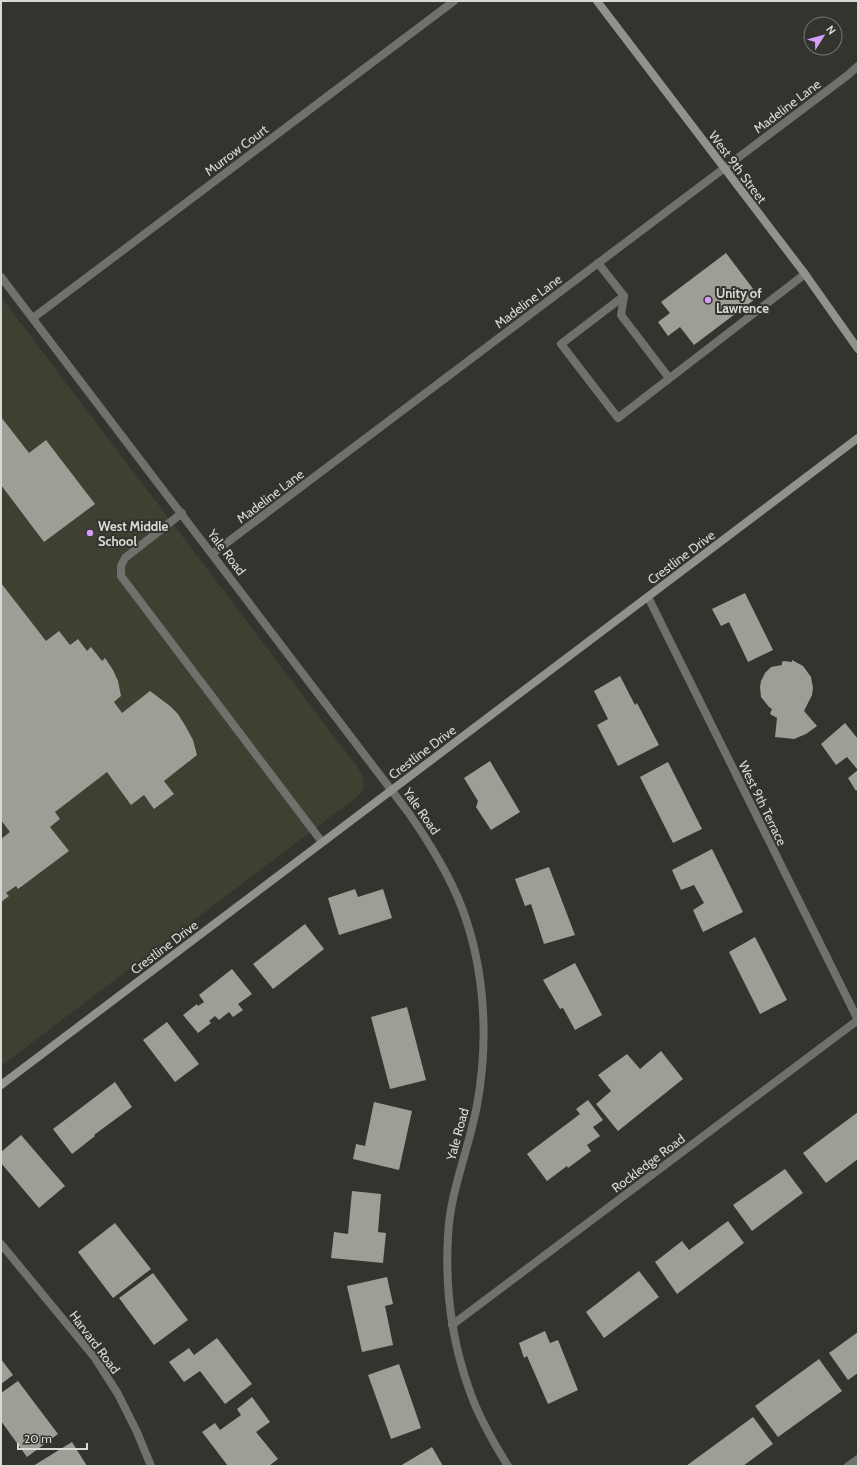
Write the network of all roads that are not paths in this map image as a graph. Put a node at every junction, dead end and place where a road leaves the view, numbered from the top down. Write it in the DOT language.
graph roads {
  1 [pos="454,1"];
  2 [pos="597,1"];
  3 [pos="858,66"];
  4 [pos="724,168"];
  5 [pos="598,263"];
  6 [pos="805,274"];
  7 [pos="1,277"];
  8 [pos="624,296"];
  9 [pos="33,318"];
  10 [pos="858,349"];
  11 [pos="669,378"];
  12 [pos="858,438"];
  13 [pos="182,513"];
  14 [pos="212,554"];
  15 [pos="648,597"];
  16 [pos="392,789"];
  17 [pos="322,842"];
  18 [pos="858,1020"];
  19 [pos="1,1085"];
  20 [pos="1,1244"];
  21 [pos="452,1325"];
  22 [pos="858,1459"];
  23 [pos="151,1466"];
  24 [pos="508,1466"];
  25 [pos="848,1466"];
  1 -- 9 [label="street, Murrow Court"];
  2 -- 4 [label="street, West 9th Street"];
  3 -- 4 [label="street, Madeline Lane"];
  4 -- 5 [label="street, Madeline Lane"];
  4 -- 6 [label="street, West 9th Street"];
  5 -- 8 [label="street"];
  5 -- 14 [label="street, Madeline Lane"];
  6 -- 10 [label="street, West 9th Street"];
  6 -- 11 [label="street"];
  7 -- 9 [label="street, Yale Road"];
  8 -- 11 [label="street"];
  8 -- 11 [label="street"];
  9 -- 13 [label="street, Yale Road"];
  12 -- 15 [label="street, Crestline Drive"];
  13 -- 14 [label="street, Yale Road"];
  13 -- 17 [label="street"];
  14 -- 16 [label="street, Yale Road"];
  15 -- 16 [label="street, Crestline Drive"];
  15 -- 18 [label="street, West 9th Terrace"];
  16 -- 17 [label="street, Crestline Drive"];
  16 -- 21 [label="street, Yale Road"];
  17 -- 19 [label="street, Crestline Drive"];
  18 -- 21 [label="street, Rockledge Road"];
  20 -- 23 [label="street, Harvard Road"];
  21 -- 24 [label="street, Yale Road"];
  22 -- 25 [label="street"];
}
